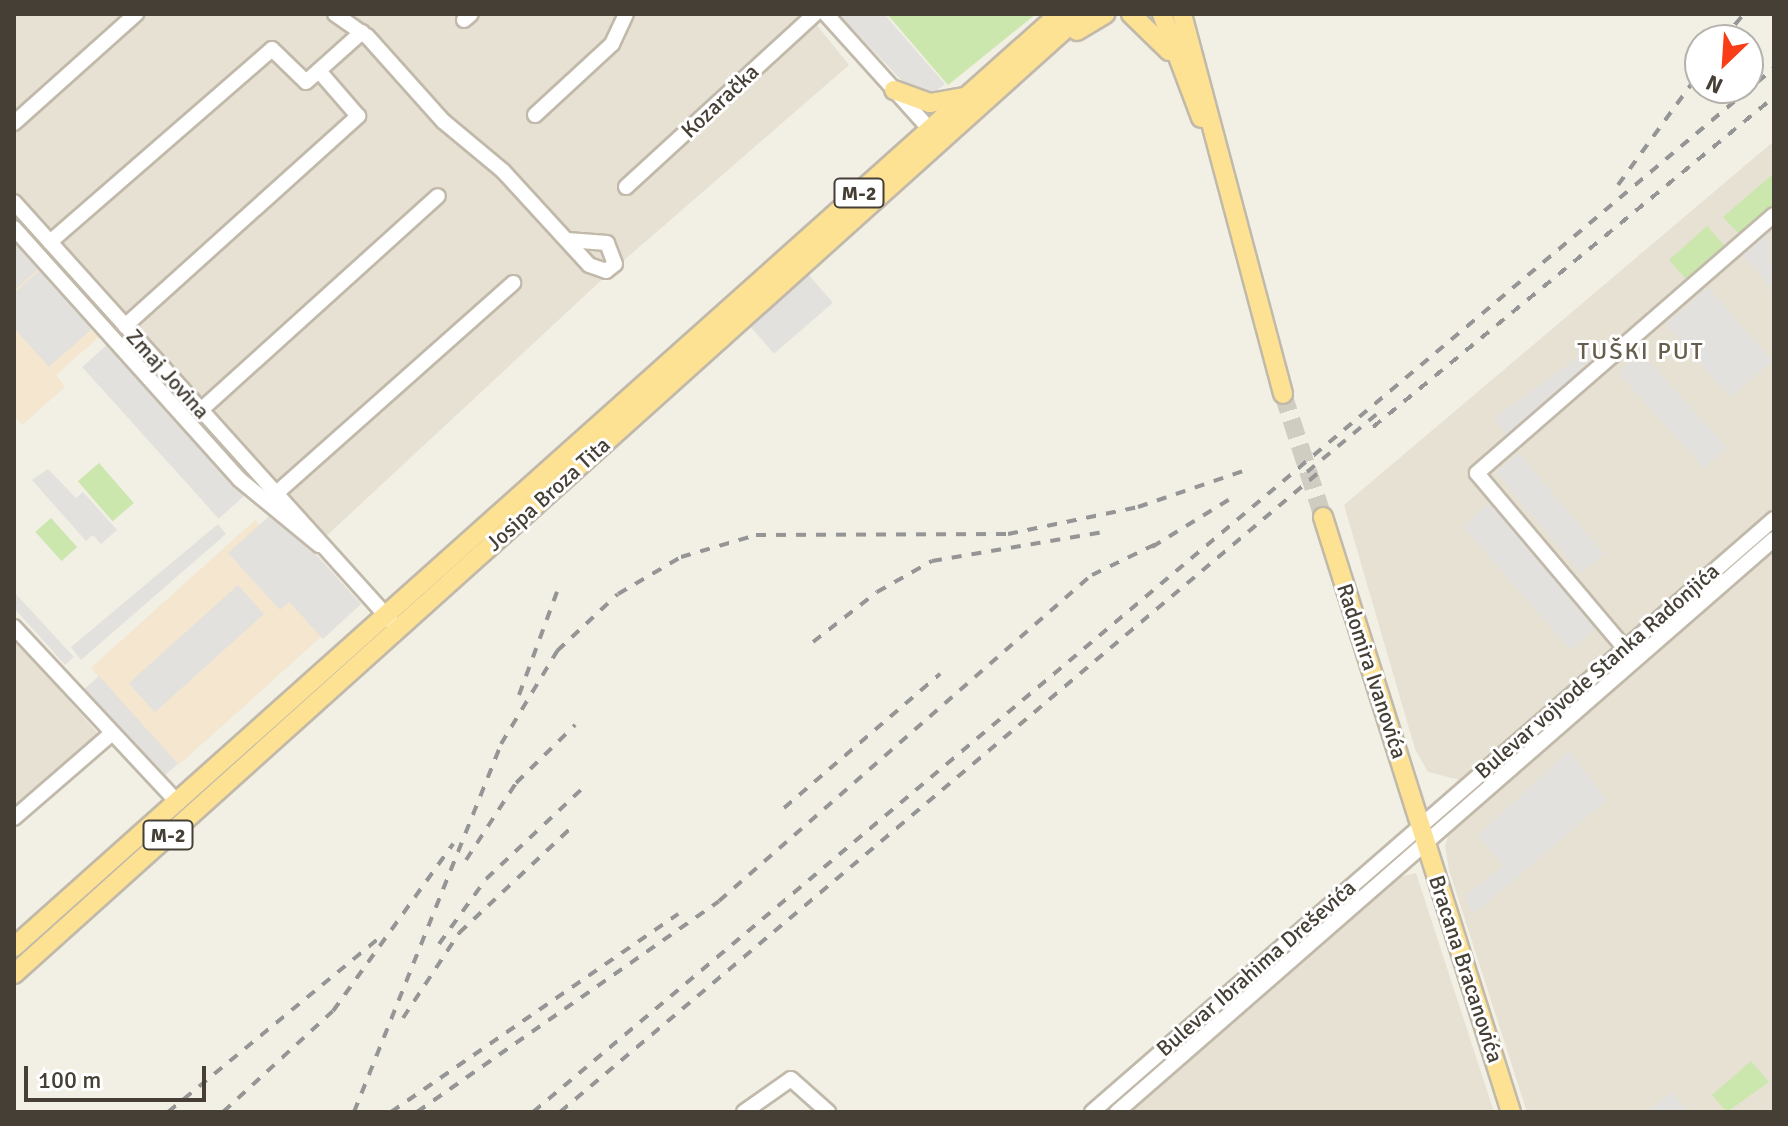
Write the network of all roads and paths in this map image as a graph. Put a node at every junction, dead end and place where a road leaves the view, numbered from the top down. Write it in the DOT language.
graph roads {
  1 [pos="136,14"];
  2 [pos="335,14"];
  3 [pos="626,14"];
  4 [pos="815,14"];
  5 [pos="826,14"];
  6 [pos="1059,14"];
  7 [pos="1082,14"];
  8 [pos="1105,14"];
  9 [pos="1131,14"];
  10 [pos="1162,14"];
  11 [pos="1182,14"];
  12 [pos="362,32"];
  13 [pos="1043,49"];
  14 [pos="1179,66"];
  15 [pos="319,71"];
  16 [pos="894,90"];
  17 [pos="969,95"];
  18 [pos="535,115"];
  19 [pos="14,123"];
  20 [pos="1208,131"];
  21 [pos="936,135"];
  22 [pos="626,187"];
  23 [pos="438,196"];
  24 [pos="14,202"];
  25 [pos="1774,215"];
  26 [pos="14,228"];
  27 [pos="567,240"];
  28 [pos="50,242"];
  29 [pos="513,283"];
  30 [pos="125,326"];
  31 [pos="1283,394"];
  32 [pos="201,410"];
  33 [pos="270,498"];
  34 [pos="1323,517"];
  35 [pos="1774,519"];
  36 [pos="1774,539"];
  37 [pos="391,622"];
  38 [pos="14,627"];
  39 [pos="1624,647"];
  40 [pos="1634,660"];
  41 [pos="112,733"];
  42 [pos="177,802"];
  43 [pos="14,818"];
  44 [pos="1423,833"];
  45 [pos="14,947"];
  46 [pos="14,974"];
  47 [pos="744,1112"];
  48 [pos="828,1112"];
  49 [pos="1092,1112"];
  50 [pos="1117,1112"];
  51 [pos="1511,1112"];
  1 -- 19 [label="street"];
  2 -- 12 [label="street"];
  3 -- 18 [label="street"];
  4 -- 22 [label="street, Kozaračka"];
  5 -- 16 [label="street"];
  6 -- 17 [label="main road, Josipa Broza Tita / M-2"];
  7 -- 13 [label="main road, Josipa Broza Tita / M-2"];
  8 -- 13 [label="main road"];
  9 -- 14 [label="main road"];
  10 -- 14 [label="main road"];
  11 -- 20 [label="main road"];
  12 -- 15 [label="street"];
  12 -- 27 [label="street"];
  13 -- 21 [label="main road, Josipa Broza Tita / M-2"];
  14 -- 20 [label="main road"];
  15 -- 28 [label="street"];
  15 -- 30 [label="street"];
  16 -- 17 [label="main road"];
  16 -- 21 [label="street"];
  17 -- 21 [label="main road, Josipa Broza Tita / M-2"];
  20 -- 31 [label="main road"];
  21 -- 37 [label="main road, Josipa Broza Tita / M-2"];
  23 -- 32 [label="street"];
  24 -- 28 [label="street, Zmaj Jovina"];
  25 -- 39 [label="street"];
  26 -- 33 [label="street, Zmaj Jovina"];
  28 -- 30 [label="street, Zmaj Jovina"];
  29 -- 33 [label="street"];
  30 -- 32 [label="street, Zmaj Jovina"];
  32 -- 33 [label="street, Zmaj Jovina"];
  33 -- 37 [label="street, Zmaj Jovina"];
  34 -- 44 [label="main road, Radomira Ivanovića"];
  35 -- 39 [label="street, Bulevar vojvode Stanka Radonjića"];
  36 -- 40 [label="street, Bulevar vojvode Stanka Radonjića"];
  37 -- 42 [label="main road, Josipa Broza Tita / M-2"];
  37 -- 46 [label="main road, Josipa Broza Tita / M-2"];
  38 -- 41 [label="street"];
  39 -- 40 [label="street"];
  39 -- 44 [label="street, Bulevar vojvode Stanka Radonjića"];
  40 -- 44 [label="street, Bulevar vojvode Stanka Radonjića"];
  41 -- 42 [label="street"];
  41 -- 43 [label="street"];
  42 -- 45 [label="main road, Josipa Broza Tita / M-2"];
  44 -- 49 [label="street, Bulevar Ibrahima Dreševića"];
  44 -- 50 [label="street, Bulevar Ibrahima Dreševića"];
  44 -- 51 [label="main road, Bracana Bracanovića"];
  47 -- 48 [label="street"];
}
